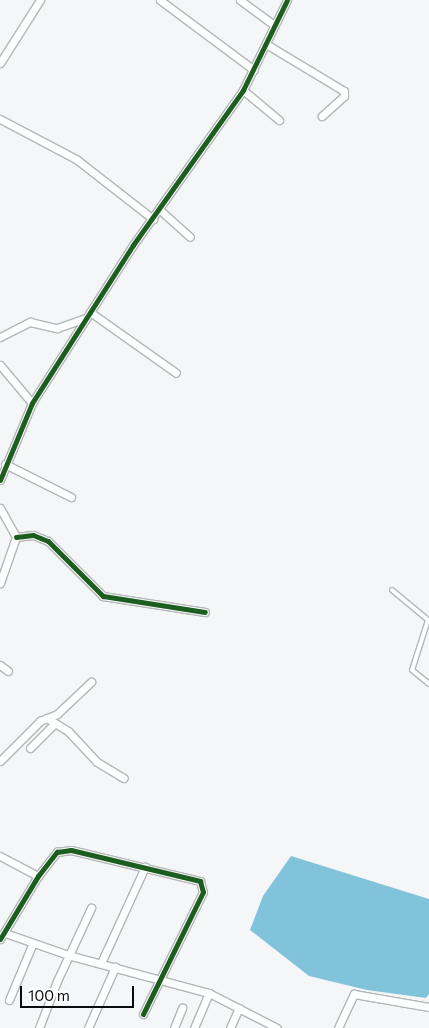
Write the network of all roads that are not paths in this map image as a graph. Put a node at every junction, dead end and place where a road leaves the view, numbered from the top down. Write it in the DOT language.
graph roads {
  1 [pos="40,0"];
  2 [pos="240,0"];
  3 [pos="287,0"];
  4 [pos="163,1"];
  5 [pos="274,24"];
  6 [pos="266,44"];
  7 [pos="0,63"];
  8 [pos="254,70"];
  9 [pos="242,90"];
  10 [pos="322,116"];
  11 [pos="0,119"];
  12 [pos="280,120"];
  13 [pos="160,210"];
  14 [pos="153,218"];
  15 [pos="190,237"];
  16 [pos="88,315"];
  17 [pos="0,337"];
  18 [pos="0,365"];
  19 [pos="176,373"];
  20 [pos="32,403"];
  21 [pos="5,464"];
  22 [pos="0,480"];
  23 [pos="71,496"];
  24 [pos="0,508"];
  25 [pos="16,537"];
  26 [pos="0,583"];
  27 [pos="392,590"];
  28 [pos="205,612"];
  29 [pos="0,665"];
  30 [pos="8,671"];
  31 [pos="91,682"];
  32 [pos="429,684"];
  33 [pos="47,718"];
  34 [pos="55,723"];
  35 [pos="30,748"];
  36 [pos="0,761"];
  37 [pos="124,778"];
  38 [pos="0,856"];
  39 [pos="145,867"];
  40 [pos="38,876"];
  41 [pos="91,908"];
  42 [pos="1,937"];
  43 [pos="32,945"];
  44 [pos="68,955"];
  45 [pos="101,963"];
  46 [pos="115,967"];
  47 [pos="160,979"];
  48 [pos="209,993"];
  49 [pos="9,1000"];
  50 [pos="429,1007"];
  51 [pos="182,1008"];
  52 [pos="239,1008"];
  53 [pos="143,1014"];
  54 [pos="39,1028"];
  55 [pos="88,1028"];
  56 [pos="174,1028"];
  57 [pos="194,1028"];
  58 [pos="230,1028"];
  59 [pos="276,1028"];
  60 [pos="338,1028"];
  1 -- 7 [label="street"];
  2 -- 5 [label="street"];
  3 -- 5 [label="street"];
  4 -- 8 [label="street"];
  5 -- 6 [label="street"];
  6 -- 8 [label="street"];
  6 -- 10 [label="street"];
  8 -- 9 [label="street"];
  9 -- 12 [label="street"];
  9 -- 13 [label="street"];
  11 -- 14 [label="street"];
  13 -- 14 [label="street"];
  13 -- 15 [label="street"];
  14 -- 16 [label="street"];
  16 -- 17 [label="street"];
  16 -- 19 [label="street"];
  16 -- 20 [label="street"];
  18 -- 20 [label="street"];
  20 -- 21 [label="street"];
  21 -- 22 [label="street"];
  21 -- 23 [label="street"];
  24 -- 25 [label="street"];
  25 -- 26 [label="street"];
  25 -- 28 [label="street"];
  27 -- 32 [label="lane"];
  29 -- 30 [label="street"];
  31 -- 33 [label="street"];
  33 -- 34 [label="street"];
  33 -- 36 [label="street"];
  34 -- 35 [label="street"];
  34 -- 37 [label="street"];
  38 -- 40 [label="street"];
  39 -- 40 [label="street"];
  39 -- 45 [label="street"];
  39 -- 47 [label="street"];
  40 -- 42 [label="street"];
  41 -- 44 [label="street"];
  42 -- 43 [label="street"];
  43 -- 44 [label="street"];
  43 -- 49 [label="street"];
  44 -- 45 [label="street"];
  44 -- 54 [label="street"];
  45 -- 46 [label="street"];
  46 -- 47 [label="street"];
  46 -- 55 [label="street"];
  47 -- 48 [label="street"];
  47 -- 53 [label="street"];
  48 -- 52 [label="street"];
  48 -- 57 [label="street"];
  50 -- 60 [label="street"];
  51 -- 56 [label="street"];
  52 -- 58 [label="street"];
  52 -- 59 [label="street"];
}
